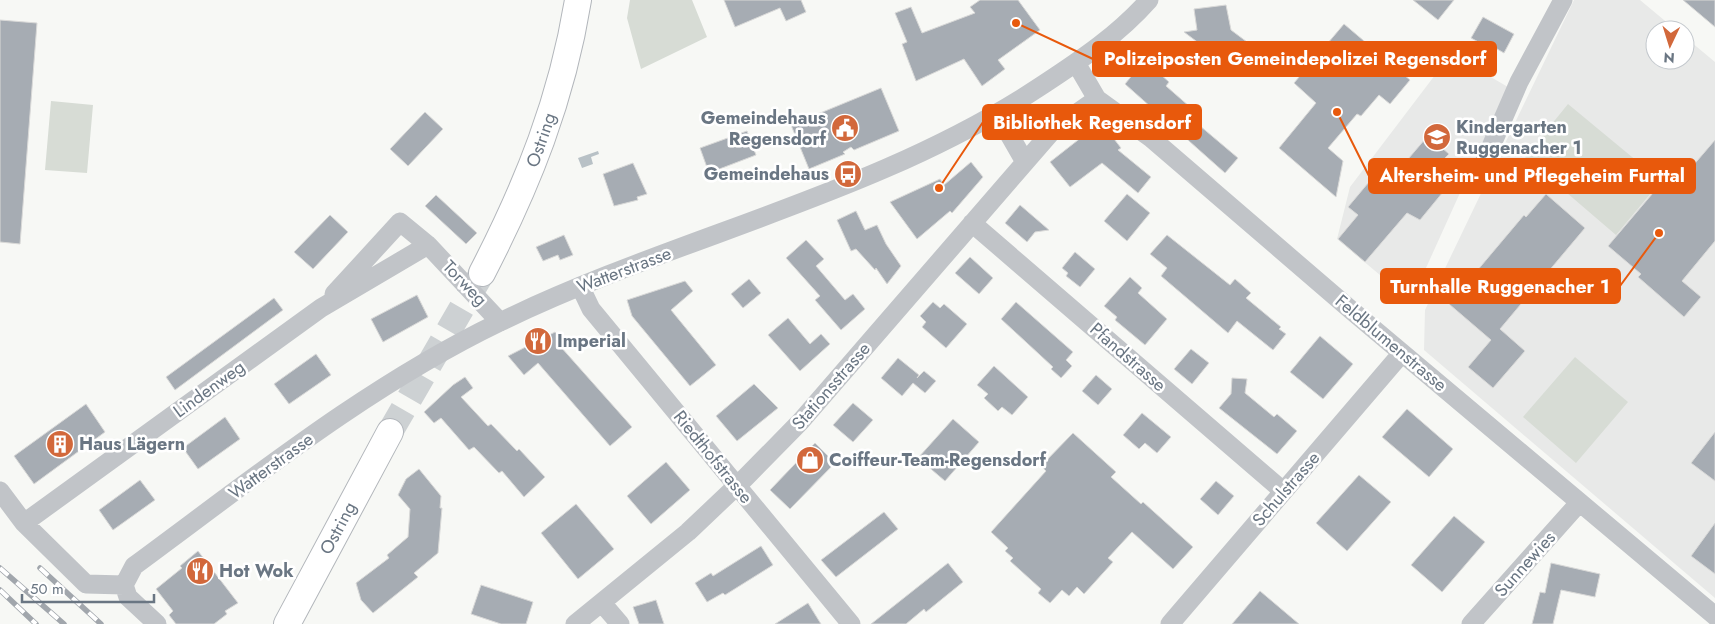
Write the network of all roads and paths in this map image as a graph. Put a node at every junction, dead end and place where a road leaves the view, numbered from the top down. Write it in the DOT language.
graph roads {
  1 [pos="578,0"];
  2 [pos="1149,0"];
  3 [pos="1563,0"];
  4 [pos="1076,64"];
  5 [pos="1097,99"];
  6 [pos="998,115"];
  7 [pos="1025,162"];
  8 [pos="1483,165"];
  9 [pos="972,224"];
  10 [pos="428,245"];
  11 [pos="482,272"];
  12 [pos="580,286"];
  13 [pos="321,308"];
  14 [pos="500,322"];
  15 [pos="1402,353"];
  16 [pos="390,432"];
  17 [pos="737,487"];
  18 [pos="0,491"];
  19 [pos="1283,491"];
  20 [pos="1579,503"];
  21 [pos="24,523"];
  22 [pos="124,585"];
  23 [pos="602,603"];
  24 [pos="1715,616"];
  25 [pos="157,624"];
  26 [pos="287,624"];
  27 [pos="575,624"];
  28 [pos="620,624"];
  29 [pos="851,624"];
  30 [pos="1170,624"];
  31 [pos="1471,624"];
  1 -- 11 [label="main road, Ostring"];
  2 -- 4 [label="street, Watterstrasse"];
  3 -- 8 [label="street"];
  4 -- 5 [label="street, Feldblumenstrasse"];
  4 -- 6 [label="street, Watterstrasse"];
  5 -- 7 [label="street, Stationsstrasse"];
  5 -- 15 [label="street, Feldblumenstrasse"];
  6 -- 7 [label="street"];
  6 -- 12 [label="street, Watterstrasse"];
  7 -- 9 [label="street, Stationsstrasse"];
  9 -- 17 [label="street, Stationsstrasse"];
  9 -- 19 [label="street, Pfandstrasse"];
  10 -- 13 [label="street, Lindenweg"];
  10 -- 13 [label="street, Lindenweg"];
  10 -- 14 [label="street, Torweg"];
  12 -- 14 [label="street, Watterstrasse"];
  12 -- 17 [label="street, Riedthofstrasse"];
  13 -- 21 [label="street, Lindenweg"];
  14 -- 22 [label="street, Watterstrasse"];
  15 -- 19 [label="street, Schulstrasse"];
  15 -- 20 [label="street, Feldblumenstrasse"];
  16 -- 26 [label="main road, Ostring"];
  17 -- 23 [label="street, Stationsstrasse"];
  17 -- 29 [label="street, Riedthofstrasse"];
  18 -- 21 [label="street"];
  19 -- 30 [label="street, Schulstrasse"];
  20 -- 24 [label="street, Feldblumenstrasse"];
  20 -- 31 [label="street, Sunnewies"];
  21 -- 22 [label="street"];
  22 -- 25 [label="street"];
  23 -- 27 [label="street, Stationsstrasse"];
  23 -- 28 [label="street"];
}
